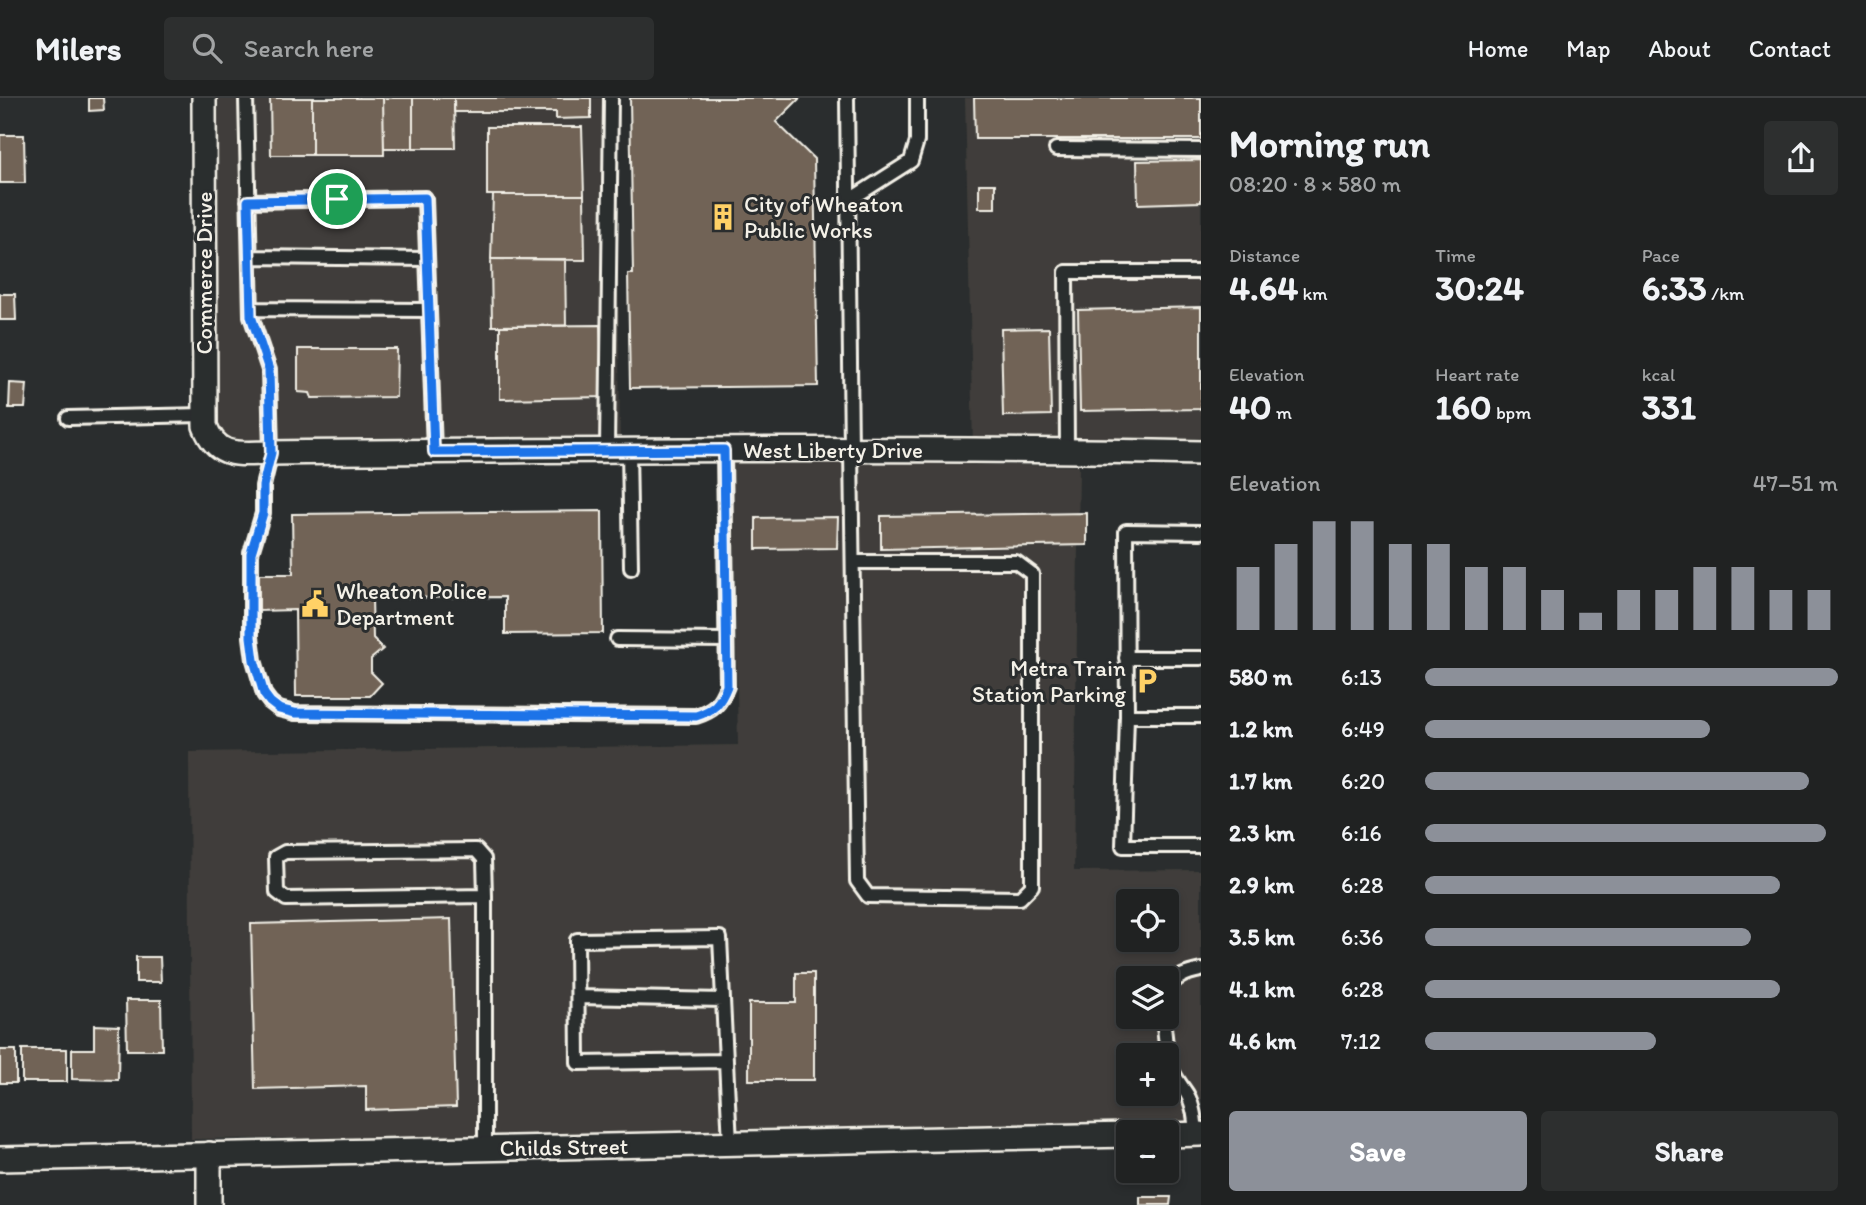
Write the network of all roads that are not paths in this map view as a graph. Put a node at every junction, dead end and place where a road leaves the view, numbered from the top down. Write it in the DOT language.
graph roads {
  1 [pos="204,98"];
  2 [pos="246,98"];
  3 [pos="611,98"];
  4 [pos="847,98"];
  5 [pos="917,98"];
  6 [pos="1055,149"];
  7 [pos="1201,150"];
  8 [pos="248,201"];
  9 [pos="848,201"];
  10 [pos="250,257"];
  11 [pos="427,259"];
  12 [pos="1201,272"];
  13 [pos="251,309"];
  14 [pos="429,310"];
  15 [pos="204,415"];
  16 [pos="68,418"];
  17 [pos="215,445"];
  18 [pos="618,449"];
  19 [pos="724,450"];
  20 [pos="851,450"];
  21 [pos="1067,450"];
  22 [pos="434,452"];
  23 [pos="271,453"];
  24 [pos="1201,453"];
  25 [pos="1201,532"];
  26 [pos="853,562"];
  27 [pos="631,568"];
  28 [pos="617,639"];
  29 [pos="726,640"];
  30 [pos="1126,658"];
  31 [pos="1201,658"];
  32 [pos="1126,716"];
  33 [pos="1201,716"];
  34 [pos="1201,846"];
  35 [pos="485,896"];
  36 [pos="1201,970"];
  37 [pos="1179,977"];
  38 [pos="578,997"];
  39 [pos="723,1000"];
  40 [pos="726,1060"];
  41 [pos="1179,1083"];
  42 [pos="1199,1134"];
  43 [pos="1116,1135"];
  44 [pos="1179,1135"];
  45 [pos="730,1143"];
  46 [pos="485,1149"];
  47 [pos="209,1154"];
  48 [pos="0,1159"];
  49 [pos="209,1205"];
  1 -- 15 [label="street, Commerce Drive"];
  2 -- 8 [label="lane"];
  3 -- 18 [label="lane"];
  4 -- 9 [label="lane"];
  5 -- 9 [label="lane"];
  6 -- 7 [label="lane"];
  8 -- 10 [label="lane"];
  8 -- 11 [label="lane"];
  9 -- 20 [label="lane"];
  10 -- 11 [label="lane"];
  10 -- 13 [label="lane"];
  11 -- 14 [label="lane"];
  12 -- 21 [label="lane"];
  13 -- 14 [label="lane"];
  13 -- 23 [label="lane"];
  14 -- 22 [label="lane"];
  15 -- 16 [label="lane"];
  15 -- 17 [label="street, Commerce Drive"];
  17 -- 23 [label="street, West Liberty Drive"];
  18 -- 19 [label="street, West Liberty Drive"];
  18 -- 22 [label="street, West Liberty Drive"];
  18 -- 27 [label="lane"];
  19 -- 20 [label="street, West Liberty Drive"];
  19 -- 29 [label="lane"];
  20 -- 21 [label="street, West Liberty Drive"];
  20 -- 26 [label="lane"];
  21 -- 24 [label="street, West Liberty Drive"];
  22 -- 23 [label="street, West Liberty Drive"];
  23 -- 29 [label="lane"];
  25 -- 30 [label="lane"];
  26 -- 26 [label="lane"];
  28 -- 29 [label="lane"];
  30 -- 31 [label="lane"];
  30 -- 32 [label="lane"];
  32 -- 33 [label="lane"];
  32 -- 34 [label="lane"];
  35 -- 35 [label="lane"];
  35 -- 46 [label="lane"];
  36 -- 37 [label="lane"];
  38 -- 39 [label="lane"];
  38 -- 39 [label="lane"];
  38 -- 40 [label="lane"];
  39 -- 40 [label="lane"];
  40 -- 45 [label="lane"];
  41 -- 42 [label="lane"];
  42 -- 44 [label="street"];
  43 -- 45 [label="street, Childs Street"];
  45 -- 46 [label="street, Childs Street"];
  46 -- 47 [label="street, Childs Street"];
  47 -- 48 [label="street, Childs Street"];
  47 -- 49 [label="street"];
}
